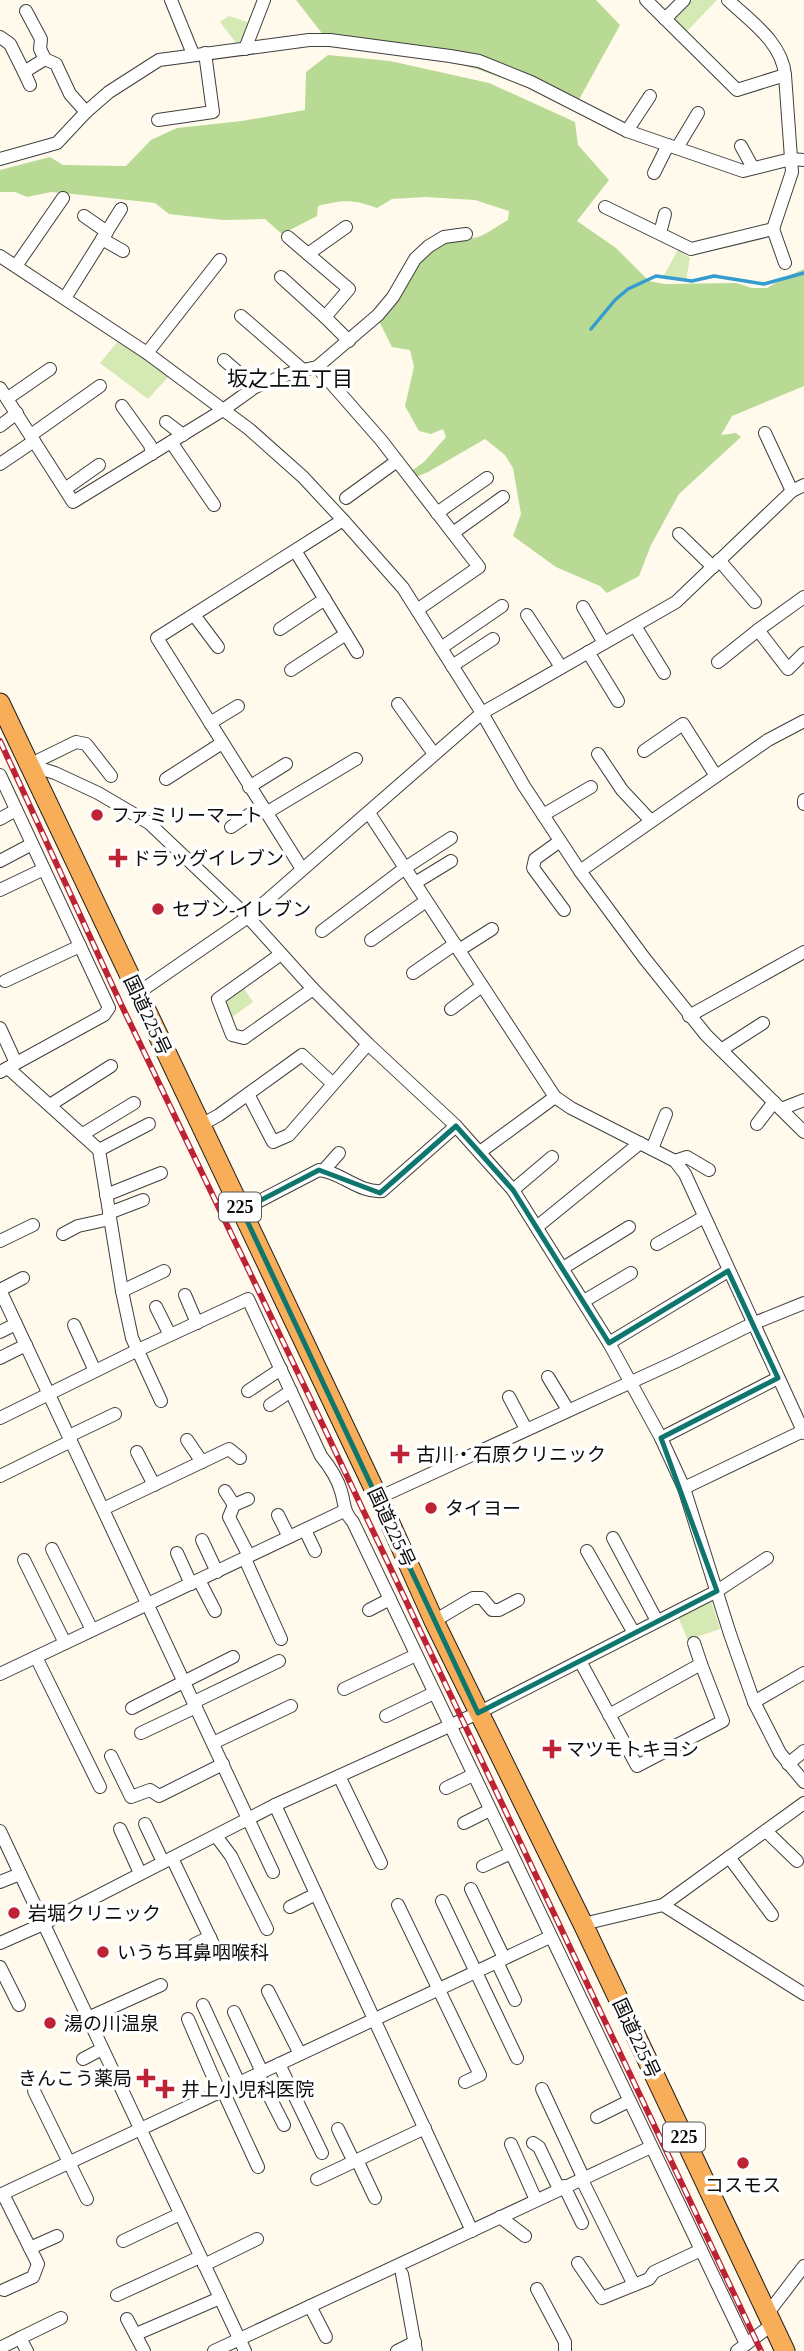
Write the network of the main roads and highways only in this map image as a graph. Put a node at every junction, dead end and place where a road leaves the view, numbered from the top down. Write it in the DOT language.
graph roads {
  1 [pos="0,703"];
  2 [pos="785,2351"];
  1 -- 2 [label="highway, 国道225号 / 225"];
}
